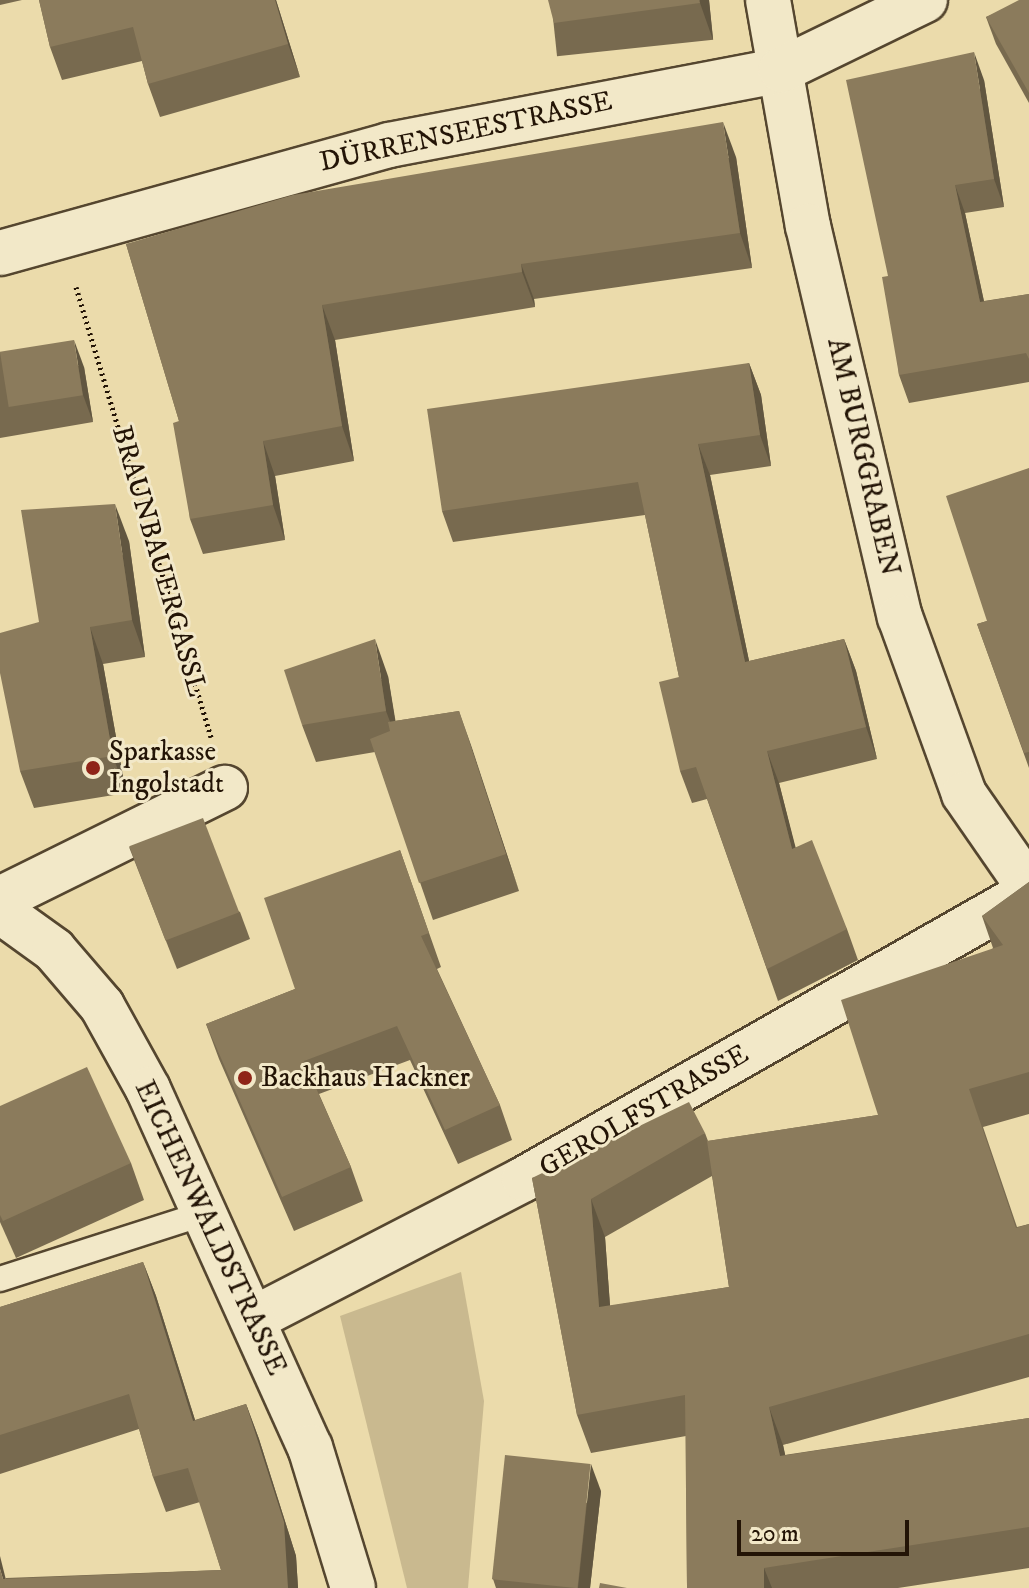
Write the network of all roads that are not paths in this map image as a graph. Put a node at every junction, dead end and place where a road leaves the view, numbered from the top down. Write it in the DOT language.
graph roads {
  1 [pos="768,0"];
  2 [pos="925,0"];
  3 [pos="781,70"];
  4 [pos="0,253"];
  5 [pos="225,788"];
  6 [pos="1029,890"];
  7 [pos="0,899"];
  8 [pos="0,911"];
  9 [pos="205,1213"];
  10 [pos="0,1279"];
  11 [pos="253,1319"];
  12 [pos="353,1588"];
  1 -- 3 [label="street, AM BURGGRABEN"];
  2 -- 3 [label="street, DÜRRENSEESTRASSE"];
  3 -- 4 [label="street, DÜRRENSEESTRASSE"];
  3 -- 6 [label="street, AM BURGGRABEN"];
  5 -- 7 [label="street"];
  6 -- 11 [label="street, GEROLFSTRASSE"];
  8 -- 9 [label="street, EICHENWALDSTRASSE"];
  9 -- 10 [label="lane"];
  9 -- 11 [label="street, EICHENWALDSTRASSE"];
  11 -- 12 [label="street, EICHENWALDSTRASSE"];
}
